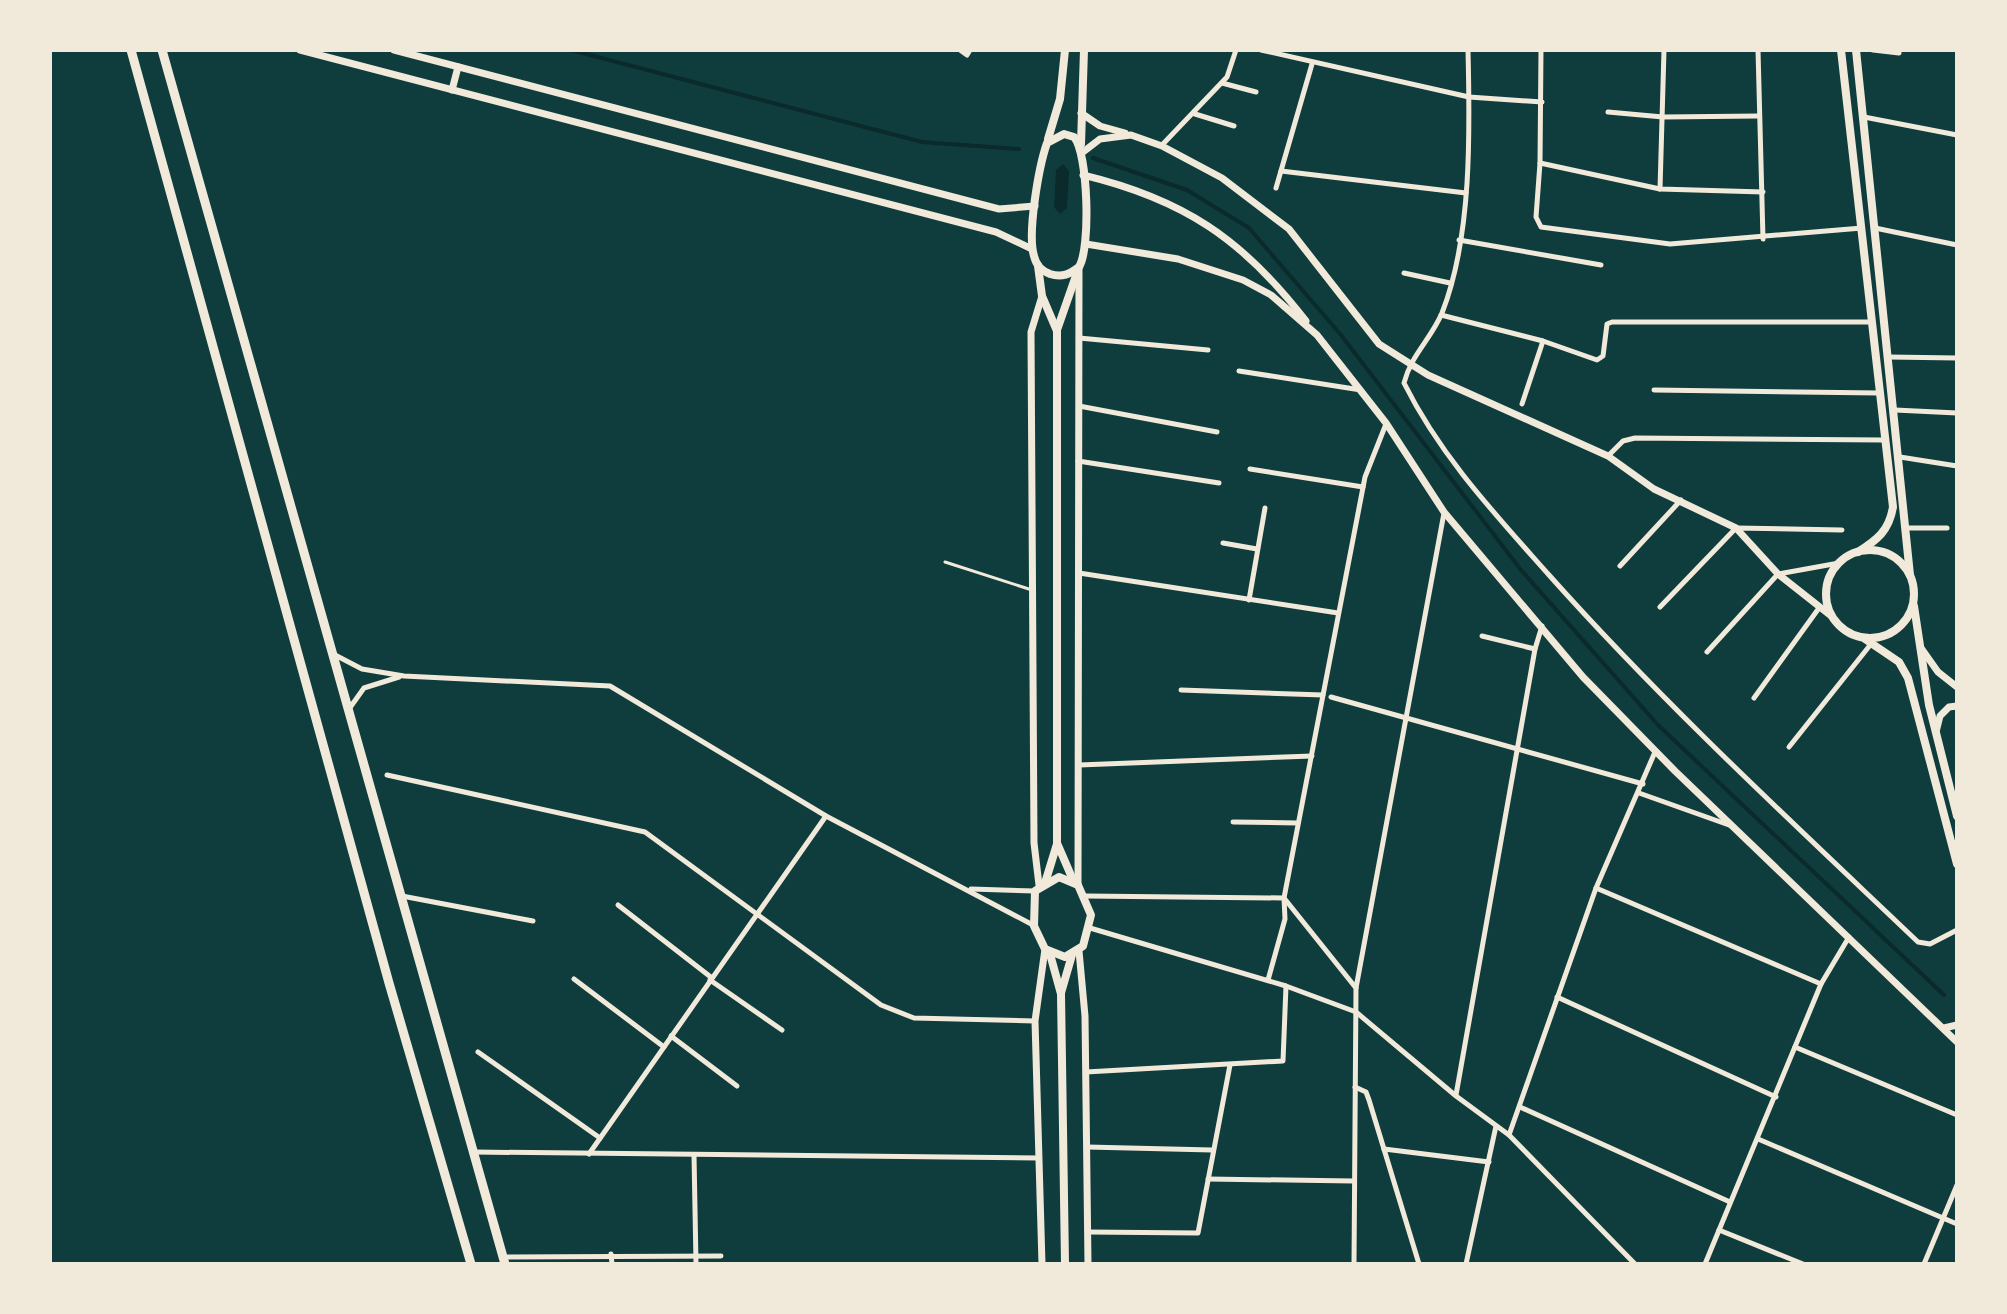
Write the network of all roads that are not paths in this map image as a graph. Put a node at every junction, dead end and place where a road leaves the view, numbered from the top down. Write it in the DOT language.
graph roads {
  1 [pos="131,50"];
  2 [pos="300,50"];
  3 [pos="394,50"];
  4 [pos="960,50"];
  5 [pos="970,50"];
  6 [pos="1065,50"];
  7 [pos="1084,50"];
  8 [pos="1236,50"];
  9 [pos="1261,50"];
  10 [pos="1468,50"];
  11 [pos="1541,50"];
  12 [pos="1664,50"];
  13 [pos="1758,50"];
  14 [pos="1841,50"];
  15 [pos="1856,50"];
  16 [pos="1873,50"];
  17 [pos="163,51"];
  18 [pos="1899,53"];
  19 [pos="1312,64"];
  20 [pos="458,67"];
  21 [pos="1222,83"];
  22 [pos="452,90"];
  23 [pos="1256,92"];
  24 [pos="1469,97"];
  25 [pos="1542,102"];
  26 [pos="1608,112"];
  27 [pos="1081,113"];
  28 [pos="1195,114"];
  29 [pos="1758,116"];
  30 [pos="1663,117"];
  31 [pos="1863,117"];
  32 [pos="1234,126"];
  33 [pos="1131,135"];
  34 [pos="1957,135"];
  35 [pos="1047,143"];
  36 [pos="1162,146"];
  37 [pos="1082,148"];
  38 [pos="1540,163"];
  39 [pos="1281,171"];
  40 [pos="1083,175"];
  41 [pos="1276,188"];
  42 [pos="1660,189"];
  43 [pos="1763,192"];
  44 [pos="1466,193"];
  45 [pos="1035,206"];
  46 [pos="1862,228"];
  47 [pos="1875,228"];
  48 [pos="1763,239"];
  49 [pos="1459,240"];
  50 [pos="1086,244"];
  51 [pos="1957,245"];
  52 [pos="1032,249"];
  53 [pos="1601,265"];
  54 [pos="1038,266"];
  55 [pos="1079,267"];
  56 [pos="1404,273"];
  57 [pos="1450,283"];
  58 [pos="1042,296"];
  59 [pos="1441,315"];
  60 [pos="1872,322"];
  61 [pos="1057,331"];
  62 [pos="1317,335"];
  63 [pos="1078,338"];
  64 [pos="1543,341"];
  65 [pos="1208,350"];
  66 [pos="1889,357"];
  67 [pos="1957,358"];
  68 [pos="1409,361"];
  69 [pos="1239,371"];
  70 [pos="1362,390"];
  71 [pos="1654,390"];
  72 [pos="1880,393"];
  73 [pos="1522,404"];
  74 [pos="1078,405"];
  75 [pos="1895,410"];
  76 [pos="1957,413"];
  77 [pos="1386,423"];
  78 [pos="1217,432"];
  79 [pos="1885,440"];
  80 [pos="1608,456"];
  81 [pos="1900,457"];
  82 [pos="1078,461"];
  83 [pos="1957,466"];
  84 [pos="1250,469"];
  85 [pos="1219,483"];
  86 [pos="1363,487"];
  87 [pos="1682,500"];
  88 [pos="1265,508"];
  89 [pos="1444,512"];
  90 [pos="1736,528"];
  91 [pos="1907,528"];
  92 [pos="1947,528"];
  93 [pos="1842,530"];
  94 [pos="1223,543"];
  95 [pos="1257,549"];
  96 [pos="1858,552"];
  97 [pos="945,562"];
  98 [pos="1839,563"];
  99 [pos="1620,566"];
  100 [pos="1076,573"];
  101 [pos="1778,574"];
  102 [pos="1910,575"];
  103 [pos="1032,590"];
  104 [pos="1249,600"];
  105 [pos="1913,603"];
  106 [pos="1660,607"];
  107 [pos="1819,608"];
  108 [pos="1338,613"];
  109 [pos="1830,615"];
  110 [pos="1542,626"];
  111 [pos="1482,636"];
  112 [pos="1868,641"];
  113 [pos="1919,646"];
  114 [pos="1535,649"];
  115 [pos="1707,652"];
  116 [pos="333,653"];
  117 [pos="404,676"];
  118 [pos="1957,687"];
  119 [pos="1181,690"];
  120 [pos="1323,695"];
  121 [pos="1331,697"];
  122 [pos="1754,698"];
  123 [pos="1957,706"];
  124 [pos="348,710"];
  125 [pos="1406,718"];
  126 [pos="1936,732"];
  127 [pos="1789,747"];
  128 [pos="1517,749"];
  129 [pos="1656,751"];
  130 [pos="1312,756"];
  131 [pos="1079,765"];
  132 [pos="387,775"];
  133 [pos="1643,784"];
  134 [pos="1639,793"];
  135 [pos="826,816"];
  136 [pos="1957,816"];
  137 [pos="1233,822"];
  138 [pos="1298,823"];
  139 [pos="1733,826"];
  140 [pos="1057,843"];
  141 [pos="1957,864"];
  142 [pos="1076,883"];
  143 [pos="1040,886"];
  144 [pos="1596,888"];
  145 [pos="970,889"];
  146 [pos="401,896"];
  147 [pos="1086,896"];
  148 [pos="1284,898"];
  149 [pos="618,905"];
  150 [pos="757,913"];
  151 [pos="533,921"];
  152 [pos="1034,926"];
  153 [pos="1090,928"];
  154 [pos="1957,930"];
  155 [pos="1849,937"];
  156 [pos="1048,951"];
  157 [pos="1076,953"];
  158 [pos="574,979"];
  159 [pos="711,979"];
  160 [pos="1268,981"];
  161 [pos="1821,984"];
  162 [pos="1286,986"];
  163 [pos="1356,988"];
  164 [pos="1061,994"];
  165 [pos="1557,997"];
  166 [pos="1356,1012"];
  167 [pos="1035,1021"];
  168 [pos="1957,1025"];
  169 [pos="1944,1028"];
  170 [pos="782,1030"];
  171 [pos="671,1036"];
  172 [pos="1957,1042"];
  173 [pos="664,1047"];
  174 [pos="1795,1047"];
  175 [pos="478,1052"];
  176 [pos="1230,1065"];
  177 [pos="1086,1072"];
  178 [pos="737,1086"];
  179 [pos="1355,1087"];
  180 [pos="1456,1096"];
  181 [pos="1776,1097"];
  182 [pos="1520,1107"];
  183 [pos="1957,1115"];
  184 [pos="1496,1126"];
  185 [pos="1509,1135"];
  186 [pos="600,1138"];
  187 [pos="1758,1139"];
  188 [pos="1087,1147"];
  189 [pos="1384,1149"];
  190 [pos="1212,1150"];
  191 [pos="473,1152"];
  192 [pos="589,1154"];
  193 [pos="694,1155"];
  194 [pos="1039,1158"];
  195 [pos="1489,1162"];
  196 [pos="1208,1179"];
  197 [pos="1353,1181"];
  198 [pos="1957,1185"];
  199 [pos="1730,1202"];
  200 [pos="1943,1219"];
  201 [pos="1957,1224"];
  202 [pos="1719,1230"];
  203 [pos="1088,1232"];
  204 [pos="611,1254"];
  205 [pos="696,1256"];
  206 [pos="721,1256"];
  207 [pos="504,1260"];
  208 [pos="1625,1261"];
  209 [pos="471,1264"];
  210 [pos="612,1264"];
  211 [pos="696,1264"];
  212 [pos="1042,1264"];
  213 [pos="1065,1264"];
  214 [pos="1088,1264"];
  215 [pos="1354,1264"];
  216 [pos="1419,1264"];
  217 [pos="1466,1264"];
  218 [pos="1635,1264"];
  219 [pos="1705,1264"];
  220 [pos="1803,1264"];
  221 [pos="1924,1264"];
  1 -- 209 [label="main road"];
  2 -- 22 [label="street"];
  3 -- 20 [label="street"];
  4 -- 5 [label="street"];
  6 -- 35 [label="main road"];
  7 -- 27 [label="main road"];
  8 -- 21 [label="street"];
  9 -- 19 [label="street"];
  10 -- 24 [label="street"];
  11 -- 25 [label="street"];
  12 -- 30 [label="street"];
  13 -- 29 [label="street"];
  14 -- 46 [label="main road"];
  15 -- 31 [label="main road"];
  16 -- 18 [label="street"];
  17 -- 116 [label="main road"];
  19 -- 24 [label="street"];
  19 -- 39 [label="street"];
  20 -- 22 [label="street"];
  20 -- 45 [label="street"];
  21 -- 23 [label="street"];
  21 -- 28 [label="street"];
  22 -- 52 [label="street"];
  24 -- 25 [label="street"];
  24 -- 44 [label="street"];
  25 -- 38 [label="street"];
  26 -- 30 [label="street"];
  27 -- 33 [label="street"];
  27 -- 37 [label="main road"];
  28 -- 32 [label="street"];
  28 -- 36 [label="street"];
  29 -- 30 [label="street"];
  29 -- 43 [label="street"];
  30 -- 42 [label="street"];
  31 -- 34 [label="street"];
  31 -- 47 [label="main road"];
  33 -- 36 [label="street"];
  33 -- 37 [label="street"];
  35 -- 37 [label="main road"];
  35 -- 45 [label="main road"];
  36 -- 68 [label="street"];
  37 -- 40 [label="main road"];
  38 -- 42 [label="street"];
  38 -- 48 [label="street"];
  39 -- 41 [label="street"];
  39 -- 44 [label="street"];
  40 -- 50 [label="main road"];
  40 -- 62 [label="street"];
  42 -- 43 [label="street"];
  43 -- 48 [label="street"];
  44 -- 49 [label="street"];
  45 -- 52 [label="main road"];
  46 -- 48 [label="street"];
  46 -- 60 [label="main road"];
  47 -- 51 [label="street"];
  47 -- 66 [label="main road"];
  49 -- 53 [label="street"];
  49 -- 57 [label="street"];
  50 -- 55 [label="main road"];
  50 -- 62 [label="street"];
  52 -- 54 [label="main road"];
  54 -- 55 [label="main road"];
  54 -- 58 [label="main road"];
  55 -- 61 [label="main road"];
  55 -- 63 [label="street"];
  56 -- 57 [label="street"];
  57 -- 59 [label="street"];
  58 -- 61 [label="main road"];
  58 -- 103 [label="street"];
  59 -- 64 [label="street"];
  59 -- 68 [label="street"];
  60 -- 64 [label="street"];
  60 -- 72 [label="main road"];
  61 -- 140 [label="main road"];
  62 -- 70 [label="street"];
  63 -- 65 [label="street"];
  63 -- 74 [label="street"];
  64 -- 73 [label="street"];
  66 -- 67 [label="street"];
  66 -- 75 [label="main road"];
  68 -- 80 [label="street"];
  68 -- 154 [label="street"];
  69 -- 70 [label="street"];
  70 -- 77 [label="street"];
  71 -- 72 [label="street"];
  72 -- 79 [label="main road"];
  74 -- 78 [label="street"];
  74 -- 82 [label="street"];
  75 -- 76 [label="street"];
  75 -- 81 [label="main road"];
  77 -- 86 [label="street"];
  77 -- 89 [label="street"];
  79 -- 80 [label="street"];
  79 -- 96 [label="main road"];
  80 -- 87 [label="street"];
  81 -- 83 [label="street"];
  81 -- 91 [label="main road"];
  82 -- 85 [label="street"];
  82 -- 100 [label="street"];
  84 -- 86 [label="street"];
  86 -- 108 [label="street"];
  87 -- 90 [label="street"];
  87 -- 99 [label="street"];
  88 -- 95 [label="street"];
  89 -- 110 [label="street"];
  89 -- 125 [label="street"];
  90 -- 93 [label="street"];
  90 -- 101 [label="street"];
  90 -- 106 [label="street"];
  91 -- 92 [label="street"];
  91 -- 102 [label="main road"];
  94 -- 95 [label="street"];
  95 -- 104 [label="street"];
  96 -- 98 [label="main road"];
  96 -- 102 [label="main road"];
  97 -- 103 [label="lane"];
  98 -- 101 [label="street"];
  98 -- 109 [label="main road"];
  100 -- 104 [label="street"];
  100 -- 131 [label="street"];
  101 -- 107 [label="street"];
  101 -- 115 [label="street"];
  102 -- 105 [label="main road"];
  103 -- 143 [label="street"];
  104 -- 108 [label="street"];
  105 -- 112 [label="main road"];
  105 -- 113 [label="main road"];
  107 -- 109 [label="street"];
  107 -- 122 [label="street"];
  108 -- 120 [label="street"];
  109 -- 112 [label="main road"];
  110 -- 114 [label="street"];
  110 -- 129 [label="street"];
  111 -- 114 [label="street"];
  112 -- 127 [label="street"];
  112 -- 141 [label="main road"];
  113 -- 118 [label="street"];
  113 -- 126 [label="main road"];
  114 -- 128 [label="street"];
  116 -- 117 [label="street"];
  116 -- 124 [label="main road"];
  117 -- 124 [label="street"];
  117 -- 135 [label="street"];
  119 -- 120 [label="street"];
  120 -- 130 [label="street"];
  121 -- 125 [label="street"];
  123 -- 126 [label="street"];
  124 -- 146 [label="main road"];
  125 -- 128 [label="street"];
  125 -- 163 [label="street"];
  126 -- 136 [label="main road"];
  128 -- 133 [label="street"];
  128 -- 180 [label="street"];
  129 -- 133 [label="street"];
  129 -- 139 [label="street"];
  130 -- 131 [label="street"];
  130 -- 138 [label="street"];
  131 -- 142 [label="street"];
  132 -- 150 [label="street"];
  133 -- 134 [label="street"];
  134 -- 139 [label="street"];
  134 -- 144 [label="street"];
  135 -- 145 [label="street"];
  135 -- 150 [label="street"];
  137 -- 138 [label="street"];
  138 -- 148 [label="street"];
  139 -- 155 [label="street"];
  140 -- 142 [label="main road"];
  140 -- 143 [label="main road"];
  142 -- 143 [label="main road"];
  142 -- 147 [label="main road"];
  143 -- 145 [label="street"];
  143 -- 152 [label="main road"];
  144 -- 161 [label="street"];
  144 -- 165 [label="street"];
  145 -- 152 [label="street"];
  146 -- 151 [label="street"];
  146 -- 191 [label="main road"];
  147 -- 148 [label="street"];
  147 -- 153 [label="main road"];
  148 -- 160 [label="street"];
  148 -- 163 [label="street"];
  149 -- 159 [label="street"];
  150 -- 159 [label="street"];
  150 -- 167 [label="street"];
  152 -- 156 [label="main road"];
  153 -- 157 [label="main road"];
  153 -- 160 [label="street"];
  155 -- 161 [label="street"];
  155 -- 169 [label="street"];
  156 -- 157 [label="main road"];
  156 -- 164 [label="main road"];
  156 -- 167 [label="street"];
  157 -- 164 [label="main road"];
  157 -- 177 [label="street"];
  158 -- 173 [label="street"];
  159 -- 170 [label="street"];
  159 -- 171 [label="street"];
  160 -- 162 [label="street"];
  161 -- 174 [label="street"];
  162 -- 166 [label="street"];
  162 -- 176 [label="street"];
  163 -- 166 [label="street"];
  164 -- 213 [label="main road"];
  165 -- 181 [label="street"];
  165 -- 182 [label="street"];
  166 -- 179 [label="street"];
  166 -- 180 [label="street"];
  167 -- 194 [label="street"];
  168 -- 169 [label="street"];
  169 -- 172 [label="street"];
  171 -- 173 [label="street"];
  171 -- 178 [label="street"];
  173 -- 186 [label="street"];
  174 -- 181 [label="street"];
  174 -- 183 [label="street"];
  175 -- 186 [label="street"];
  176 -- 177 [label="street"];
  176 -- 190 [label="street"];
  177 -- 188 [label="street"];
  179 -- 189 [label="street"];
  179 -- 197 [label="street"];
  180 -- 184 [label="street"];
  181 -- 187 [label="street"];
  182 -- 185 [label="street"];
  182 -- 199 [label="street"];
  184 -- 185 [label="street"];
  184 -- 195 [label="street"];
  185 -- 208 [label="street"];
  186 -- 192 [label="street"];
  187 -- 199 [label="street"];
  187 -- 200 [label="street"];
  188 -- 190 [label="street"];
  188 -- 203 [label="street"];
  189 -- 195 [label="street"];
  189 -- 216 [label="street"];
  190 -- 196 [label="street"];
  191 -- 192 [label="street"];
  191 -- 207 [label="main road"];
  192 -- 193 [label="street"];
  193 -- 194 [label="street"];
  193 -- 205 [label="street"];
  194 -- 212 [label="street"];
  195 -- 217 [label="street"];
  196 -- 197 [label="street"];
  196 -- 203 [label="street"];
  197 -- 215 [label="street"];
  198 -- 200 [label="street"];
  199 -- 202 [label="street"];
  200 -- 201 [label="street"];
  200 -- 221 [label="street"];
  202 -- 219 [label="street"];
  202 -- 220 [label="street"];
  203 -- 214 [label="street"];
  204 -- 205 [label="street"];
  204 -- 207 [label="street"];
  204 -- 210 [label="street"];
  205 -- 206 [label="street"];
  205 -- 211 [label="street"];
  208 -- 218 [label="street"];
}
